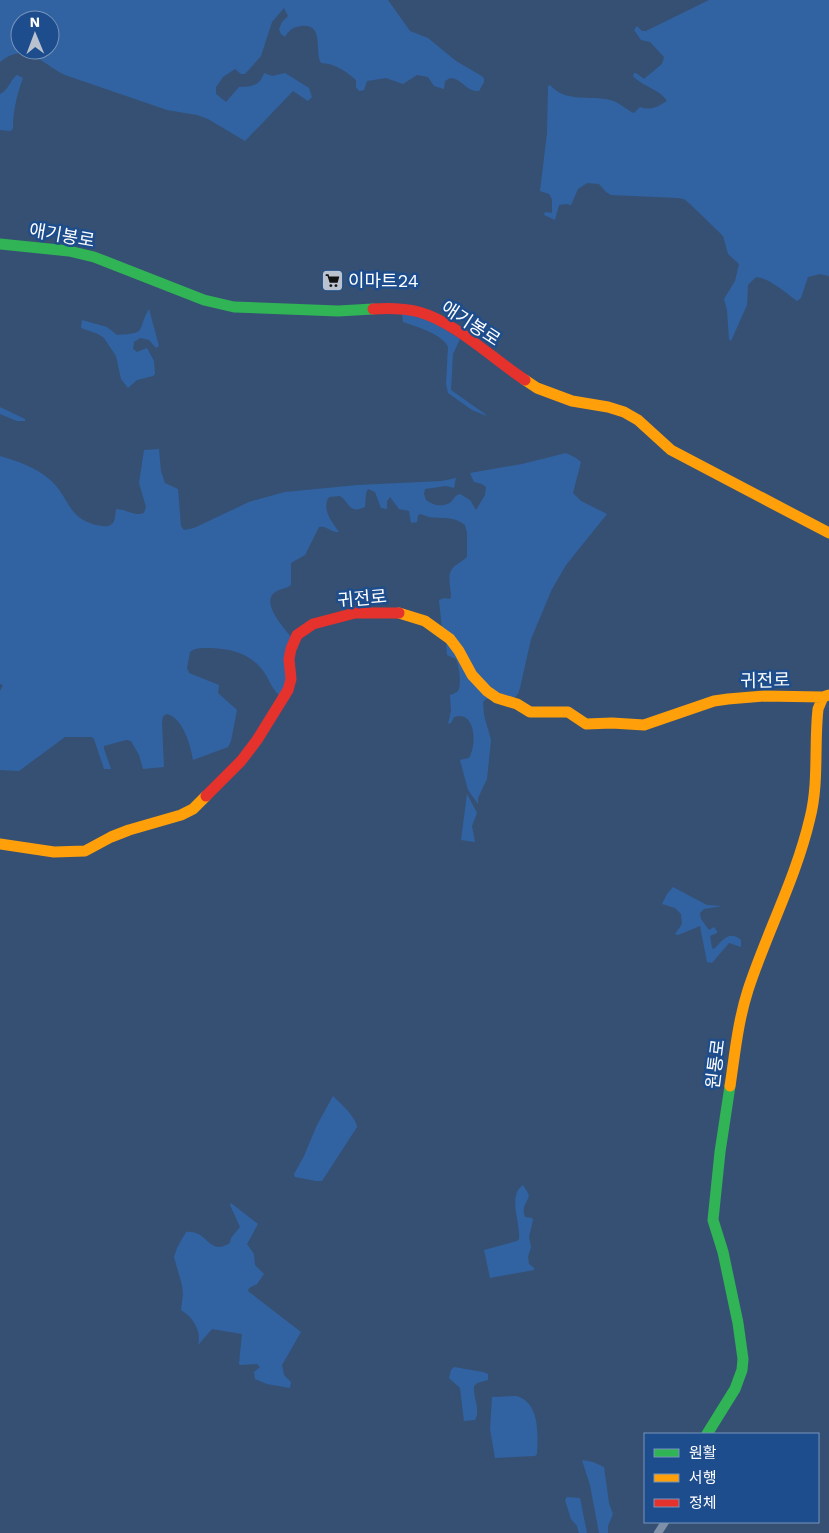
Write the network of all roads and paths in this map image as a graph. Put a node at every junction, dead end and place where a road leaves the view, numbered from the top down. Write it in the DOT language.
graph roads {
  1 [pos="0,244"];
  2 [pos="829,533"];
  3 [pos="826,696"];
  4 [pos="0,844"];
  5 [pos="708,1433"];
  1 -- 2 [label="street, 애기봉로"];
  3 -- 4 [label="street, 귀전로"];
  3 -- 5 [label="street, 원통로"];
}
